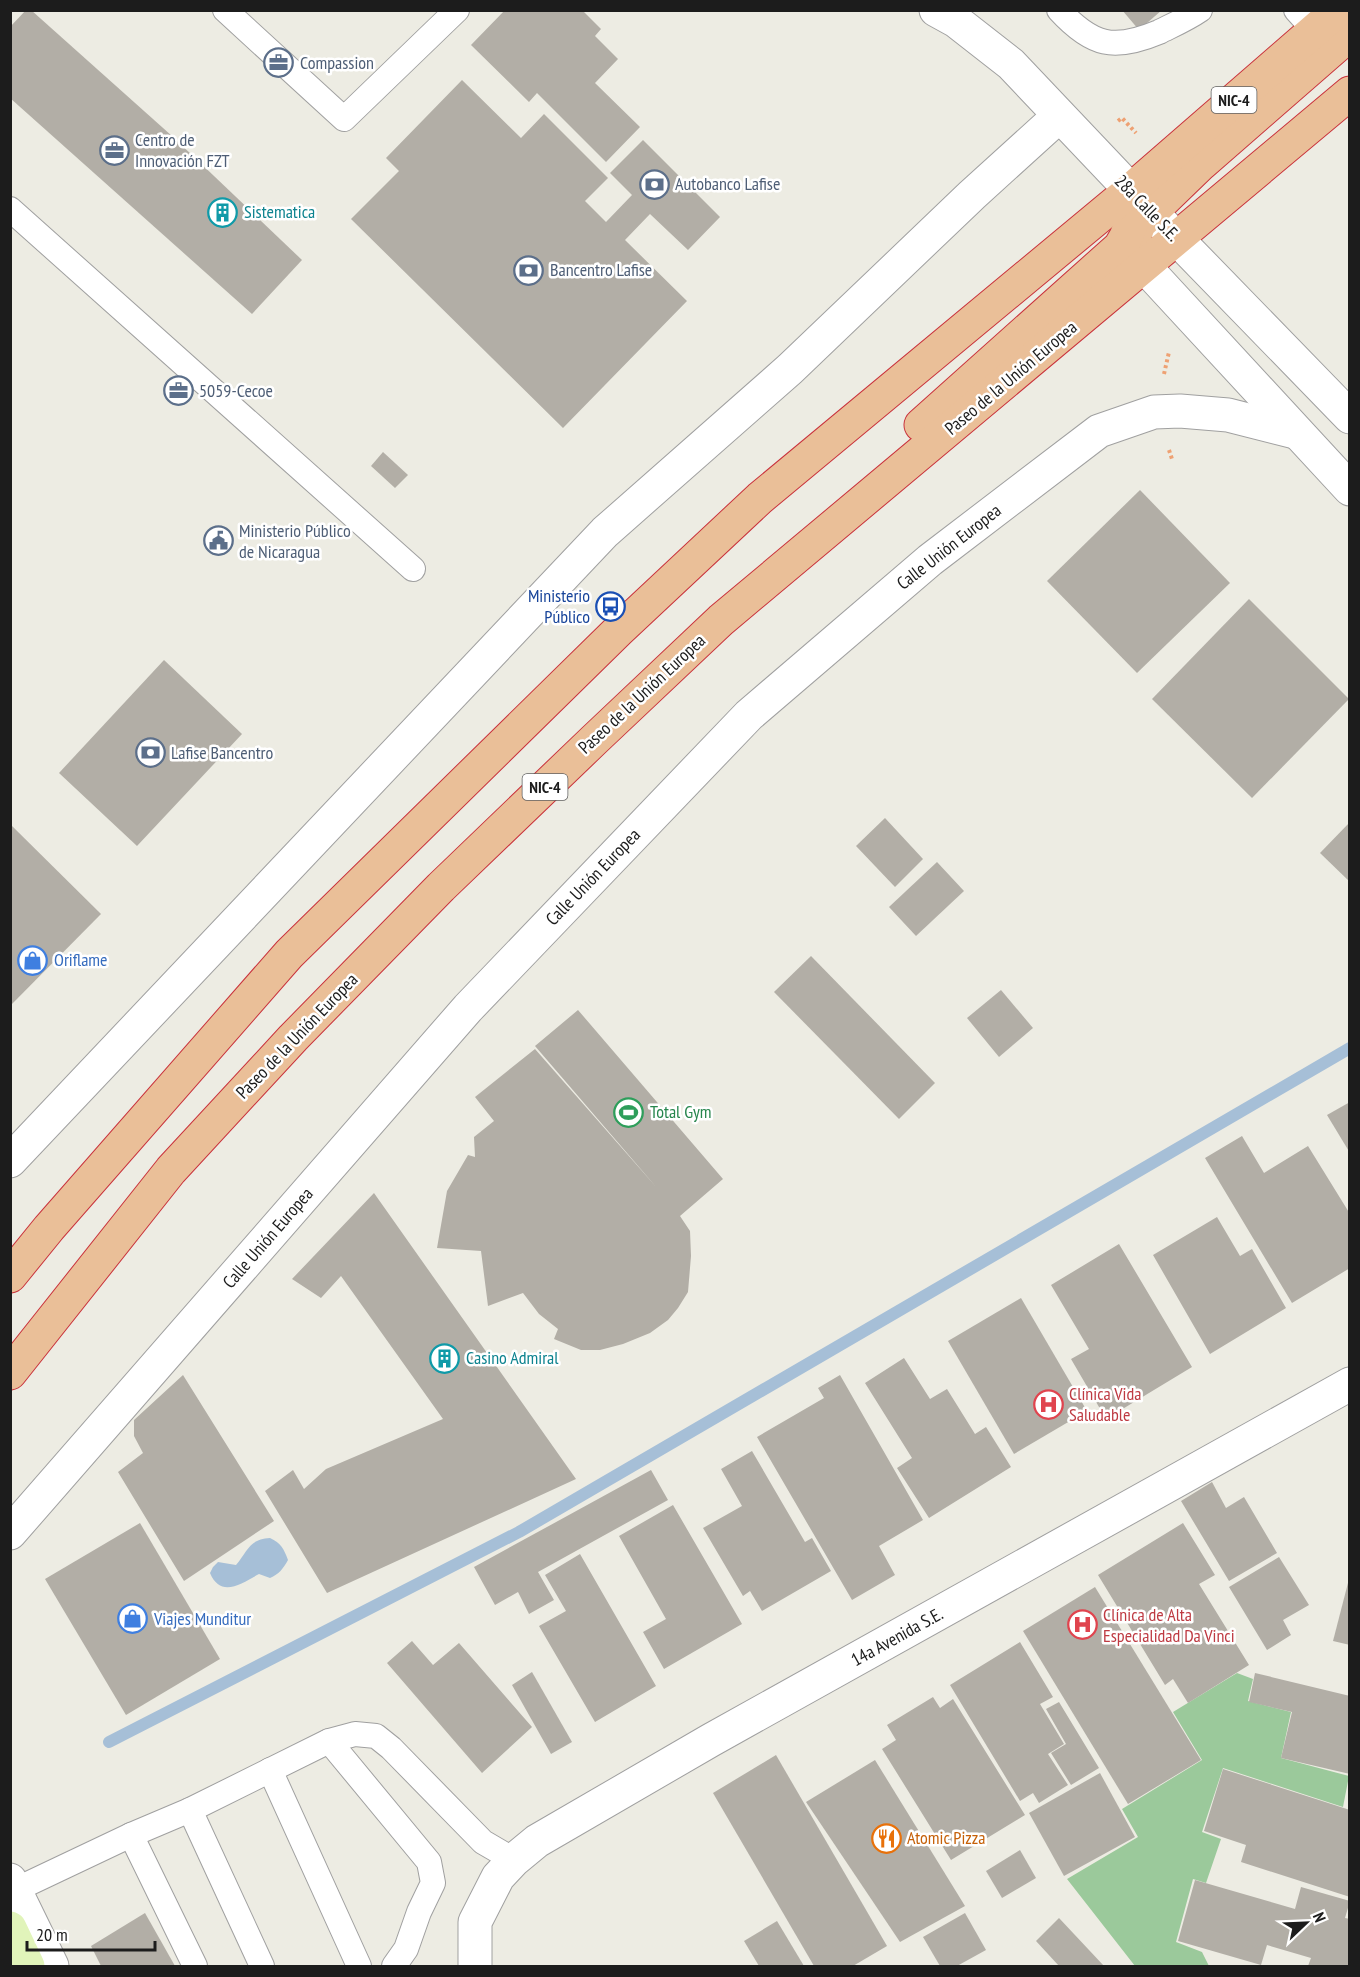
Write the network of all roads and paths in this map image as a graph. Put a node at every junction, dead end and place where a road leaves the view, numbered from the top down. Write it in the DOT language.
graph roads {
  1 [pos="225,10"];
  2 [pos="457,10"];
  3 [pos="1059,10"];
  4 [pos="1200,10"];
  5 [pos="953,14"];
  6 [pos="1316,17"];
  7 [pos="1350,34"];
  8 [pos="1350,93"];
  9 [pos="1059,116"];
  10 [pos="1141,201"];
  11 [pos="10,209"];
  12 [pos="1177,239"];
  13 [pos="1145,267"];
  14 [pos="1350,417"];
  15 [pos="1295,432"];
  16 [pos="1350,489"];
  17 [pos="413,569"];
  18 [pos="778,573"];
  19 [pos="10,1161"];
  20 [pos="10,1276"];
  21 [pos="10,1373"];
  22 [pos="1350,1384"];
  23 [pos="10,1533"];
  24 [pos="329,1741"];
  25 [pos="270,1770"];
  26 [pos="190,1810"];
  27 [pos="131,1835"];
  28 [pos="514,1860"];
  29 [pos="13,1885"];
  30 [pos="10,1928"];
  31 [pos="28,1966"];
  32 [pos="52,1966"];
  33 [pos="195,1966"];
  34 [pos="262,1966"];
  35 [pos="359,1966"];
  36 [pos="394,1966"];
  37 [pos="475,1966"];
  1 -- 2 [label="lane"];
  3 -- 4 [label="lane"];
  5 -- 9 [label="street, 28a Calle S.E."];
  6 -- 10 [label="highway, NIC-4"];
  7 -- 10 [label="highway"];
  8 -- 12 [label="highway, Paseo de la Unión Europea / NIC-4"];
  9 -- 10 [label="street, 28a Calle S.E."];
  9 -- 19 [label="street"];
  10 -- 12 [label="street, 28a Calle S.E."];
  10 -- 13 [label="highway"];
  10 -- 18 [label="highway"];
  10 -- 20 [label="highway, NIC-4"];
  11 -- 17 [label="lane"];
  12 -- 13 [label="highway, Paseo de la Unión Europea / NIC-4"];
  12 -- 14 [label="street, 28a Calle S.E."];
  13 -- 15 [label="street"];
  13 -- 18 [label="highway, Paseo de la Unión Europea / NIC-4"];
  15 -- 16 [label="street"];
  15 -- 23 [label="street, Calle Unión Europea"];
  18 -- 21 [label="highway, Paseo de la Unión Europea / NIC-4"];
  22 -- 28 [label="street, 14a Avenida S.E."];
  24 -- 25 [label="lane"];
  24 -- 28 [label="lane"];
  24 -- 36 [label="lane"];
  25 -- 26 [label="lane"];
  25 -- 35 [label="lane"];
  26 -- 27 [label="lane"];
  26 -- 34 [label="lane"];
  27 -- 29 [label="lane"];
  27 -- 33 [label="lane"];
  28 -- 37 [label="street, 14a Avenida S.E."];
  29 -- 32 [label="street"];
  30 -- 31 [label="main road"];
}
